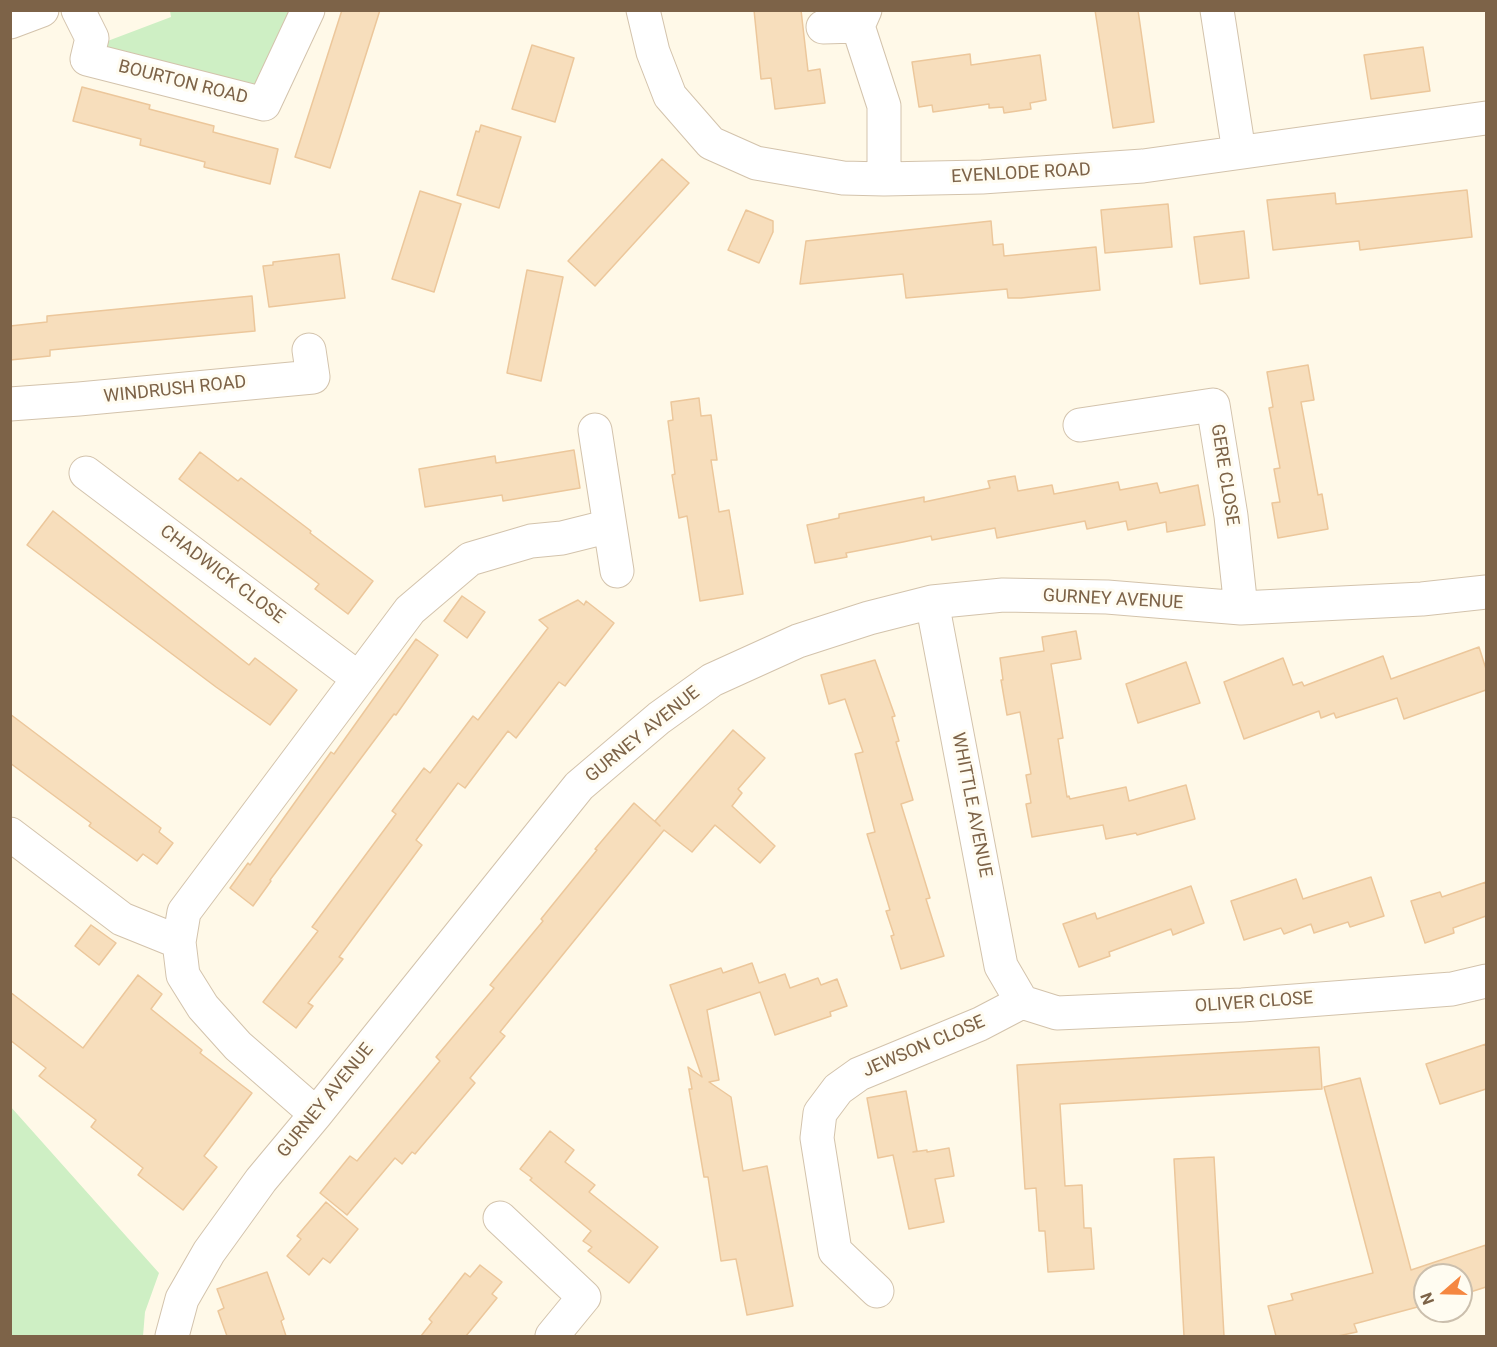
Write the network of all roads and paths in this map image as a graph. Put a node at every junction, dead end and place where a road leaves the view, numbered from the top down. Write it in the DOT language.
graph roads {
  1 [pos="42,10"];
  2 [pos="78,10"];
  3 [pos="308,10"];
  4 [pos="643,10"];
  5 [pos="1217,10"];
  6 [pos="862,18"];
  7 [pos="10,22"];
  8 [pos="823,27"];
  9 [pos="1486,118"];
  10 [pos="1239,152"];
  11 [pos="884,179"];
  12 [pos="309,350"];
  13 [pos="10,404"];
  14 [pos="1080,425"];
  15 [pos="596,430"];
  16 [pos="86,473"];
  17 [pos="610,526"];
  18 [pos="617,571"];
  19 [pos="1486,592"];
  20 [pos="932,602"];
  21 [pos="1241,608"];
  22 [pos="358,678"];
  23 [pos="10,834"];
  24 [pos="179,942"];
  25 [pos="1486,981"];
  26 [pos="1022,1002"];
  27 [pos="316,1114"];
  28 [pos="500,1218"];
  29 [pos="877,1291"];
  30 [pos="172,1336"];
  31 [pos="552,1336"];
  1 -- 7 [label="street"];
  2 -- 3 [label="street, BOURTON ROAD"];
  4 -- 11 [label="street, EVENLODE ROAD"];
  5 -- 10 [label="street"];
  6 -- 8 [label="street"];
  6 -- 11 [label="street"];
  9 -- 10 [label="street, EVENLODE ROAD"];
  10 -- 11 [label="street, EVENLODE ROAD"];
  12 -- 13 [label="street, WINDRUSH ROAD"];
  14 -- 21 [label="street, GERE CLOSE"];
  15 -- 17 [label="street"];
  16 -- 22 [label="street, CHADWICK CLOSE"];
  17 -- 18 [label="street"];
  17 -- 22 [label="street"];
  19 -- 21 [label="street, GURNEY AVENUE"];
  20 -- 21 [label="street, GURNEY AVENUE"];
  20 -- 26 [label="street, WHITTLE AVENUE"];
  20 -- 27 [label="street, GURNEY AVENUE"];
  22 -- 24 [label="street"];
  23 -- 24 [label="street"];
  24 -- 27 [label="street"];
  25 -- 26 [label="street, OLIVER CLOSE"];
  26 -- 29 [label="street, JEWSON CLOSE"];
  27 -- 30 [label="street, GURNEY AVENUE"];
  28 -- 31 [label="street"];
}
